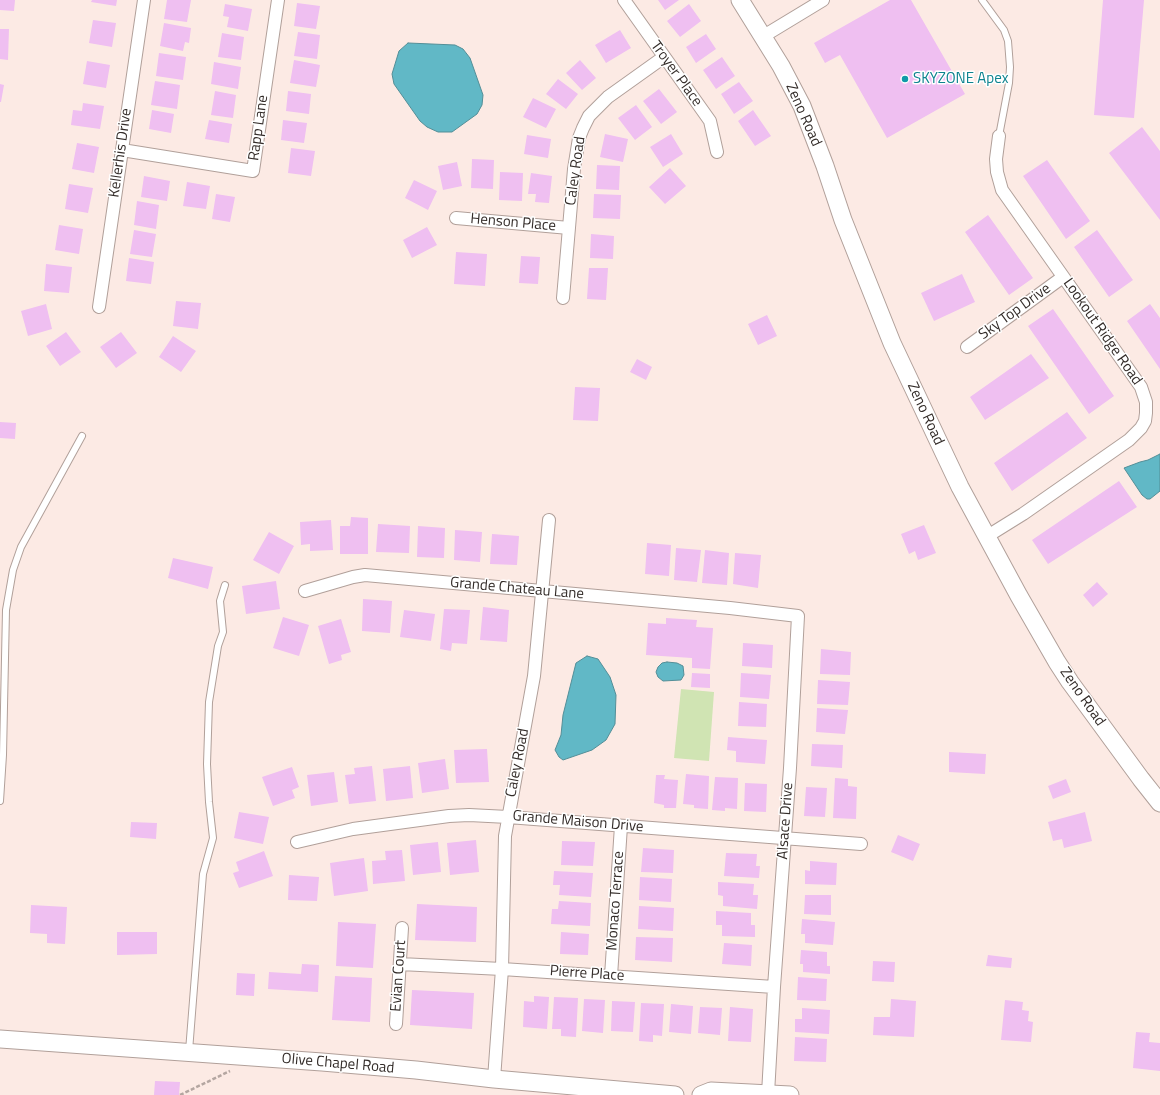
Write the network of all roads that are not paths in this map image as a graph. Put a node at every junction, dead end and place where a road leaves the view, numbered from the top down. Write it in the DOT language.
graph roads {
  1 [pos="144,0"];
  2 [pos="278,0"];
  3 [pos="624,0"];
  4 [pos="740,0"];
  5 [pos="822,0"];
  6 [pos="982,0"];
  7 [pos="762,37"];
  8 [pos="664,58"];
  9 [pos="999,136"];
  10 [pos="122,150"];
  11 [pos="717,152"];
  12 [pos="456,218"];
  13 [pos="569,228"];
  14 [pos="1063,277"];
  15 [pos="564,298"];
  16 [pos="98,307"];
  17 [pos="966,347"];
  18 [pos="82,436"];
  19 [pos="549,520"];
  20 [pos="986,537"];
  21 [pos="225,585"];
  22 [pos="305,591"];
  23 [pos="542,591"];
  24 [pos="730,608"];
  25 [pos="0,801"];
  26 [pos="1160,803"];
  27 [pos="508,816"];
  28 [pos="621,826"];
  29 [pos="785,838"];
  30 [pos="297,842"];
  31 [pos="861,844"];
  32 [pos="402,928"];
  33 [pos="400,964"];
  34 [pos="502,969"];
  35 [pos="611,976"];
  36 [pos="774,987"];
  37 [pos="396,1024"];
  38 [pos="0,1039"];
  39 [pos="188,1052"];
  40 [pos="494,1079"];
  41 [pos="768,1094"];
  42 [pos="675,1095"];
  43 [pos="701,1095"];
  44 [pos="790,1095"];
  1 -- 10 [label="street, Kellerhis Drive"];
  2 -- 10 [label="street, Rapp Lane"];
  3 -- 8 [label="street, Troyer Place"];
  4 -- 7 [label="street, Zeno Road"];
  5 -- 7 [label="street"];
  6 -- 9 [label="lane"];
  7 -- 20 [label="street, Zeno Road"];
  8 -- 11 [label="street, Troyer Place"];
  8 -- 13 [label="street, Caley Road"];
  9 -- 14 [label="street, Lookout Ridge Road"];
  10 -- 16 [label="street, Kellerhis Drive"];
  12 -- 13 [label="street, Henson Place"];
  13 -- 15 [label="street, Caley Road"];
  14 -- 17 [label="street, Sky Top Drive"];
  14 -- 20 [label="street, Lookout Ridge Road"];
  18 -- 25 [label="lane"];
  19 -- 23 [label="street, Caley Road"];
  20 -- 26 [label="street, Zeno Road"];
  21 -- 39 [label="lane"];
  22 -- 23 [label="street, Grande Chateau Lane"];
  23 -- 24 [label="street, Grande Chateau Lane"];
  23 -- 27 [label="street, Caley Road"];
  24 -- 29 [label="street, Alsace Drive"];
  27 -- 28 [label="street, Grande Maison Drive"];
  27 -- 30 [label="street, Grande Maison Drive"];
  27 -- 34 [label="street, Caley Road"];
  28 -- 29 [label="street, Grande Maison Drive"];
  28 -- 35 [label="street, Monaco Terrace"];
  29 -- 31 [label="street, Grande Maison Drive"];
  29 -- 36 [label="street, Alsace Drive"];
  32 -- 33 [label="street, Evian Court"];
  33 -- 34 [label="street, Pierre Place"];
  33 -- 37 [label="street, Evian Court"];
  34 -- 35 [label="street, Pierre Place"];
  34 -- 40 [label="street, Caley Road"];
  35 -- 36 [label="street, Pierre Place"];
  36 -- 41 [label="street, Alsace Drive"];
  38 -- 39 [label="street, Olive Chapel Road"];
  39 -- 40 [label="street, Olive Chapel Road"];
  40 -- 42 [label="street, Olive Chapel Road"];
  41 -- 43 [label="street"];
  41 -- 44 [label="street"];
}
